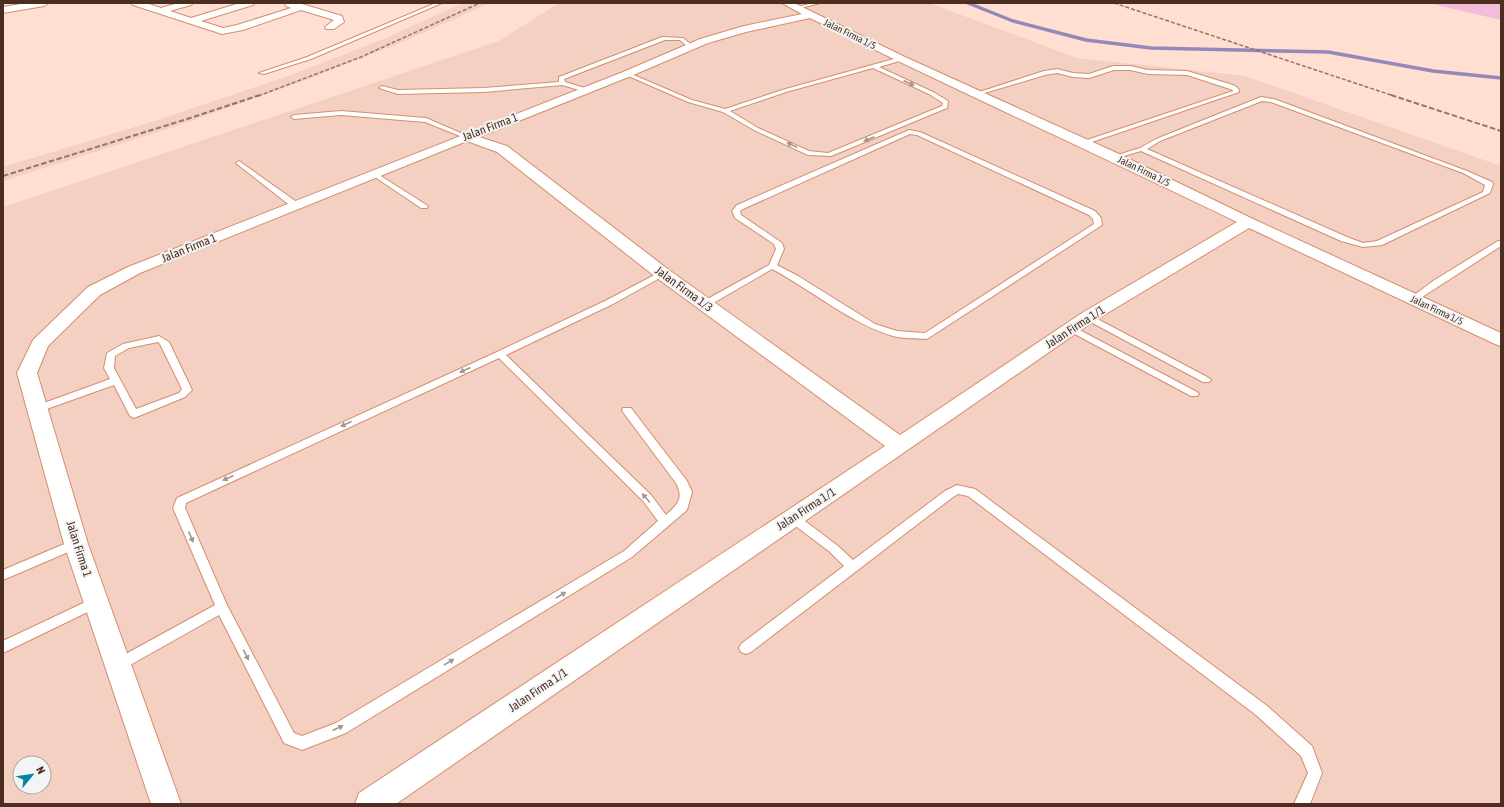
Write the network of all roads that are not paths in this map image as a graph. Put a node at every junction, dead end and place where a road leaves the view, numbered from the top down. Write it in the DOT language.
graph roads {
  1 [pos="44,3"];
  2 [pos="136,3"];
  3 [pos="188,3"];
  4 [pos="250,3"];
  5 [pos="287,3"];
  6 [pos="440,3"];
  7 [pos="787,3"];
  8 [pos="302,7"];
  9 [pos="809,9"];
  10 [pos="3,10"];
  11 [pos="160,11"];
  12 [pos="191,21"];
  13 [pos="330,27"];
  14 [pos="690,46"];
  15 [pos="901,59"];
  16 [pos="873,66"];
  17 [pos="262,73"];
  18 [pos="627,74"];
  19 [pos="562,83"];
  20 [pos="382,88"];
  21 [pos="586,90"];
  22 [pos="976,94"];
  23 [pos="725,111"];
  24 [pos="294,117"];
  25 [pos="467,137"];
  26 [pos="1084,143"];
  27 [pos="1142,149"];
  28 [pos="1114,157"];
  29 [pos="239,163"];
  30 [pos="374,174"];
  31 [pos="296,205"];
  32 [pos="424,206"];
  33 [pos="1248,222"];
  34 [pos="1501,243"];
  35 [pos="772,266"];
  36 [pos="663,274"];
  37 [pos="1413,299"];
  38 [pos="706,304"];
  39 [pos="1080,323"];
  40 [pos="1501,340"];
  41 [pos="500,354"];
  42 [pos="1206,380"];
  43 [pos="116,381"];
  44 [pos="1194,394"];
  45 [pos="37,409"];
  46 [pos="627,410"];
  47 [pos="900,446"];
  48 [pos="793,518"];
  49 [pos="665,522"];
  50 [pos="76,544"];
  51 [pos="853,567"];
  52 [pos="3,575"];
  53 [pos="96,602"];
  54 [pos="222,606"];
  55 [pos="3,647"];
  56 [pos="746,648"];
  57 [pos="118,665"];
  58 [pos="166,804"];
  59 [pos="370,804"];
  60 [pos="1302,804"];
  1 -- 10 [label="street"];
  2 -- 11 [label="street"];
  3 -- 11 [label="street"];
  4 -- 12 [label="street"];
  5 -- 8 [label="street"];
  6 -- 17 [label="lane"];
  7 -- 9 [label="street, Jalan Firma 1/5"];
  8 -- 12 [label="street"];
  8 -- 13 [label="street"];
  9 -- 14 [label="street, Jalan Firma 1"];
  9 -- 15 [label="street, Jalan Firma 1/5"];
  11 -- 12 [label="street"];
  14 -- 18 [label="street, Jalan Firma 1"];
  14 -- 19 [label="lane"];
  15 -- 16 [label="lane"];
  15 -- 22 [label="street, Jalan Firma 1/5"];
  16 -- 23 [label="lane"];
  16 -- 23 [label="lane, one-way"];
  18 -- 21 [label="street, Jalan Firma 1"];
  18 -- 23 [label="lane"];
  19 -- 20 [label="lane"];
  19 -- 21 [label="lane"];
  21 -- 25 [label="street, Jalan Firma 1"];
  22 -- 26 [label="street, Jalan Firma 1/5"];
  22 -- 26 [label="lane"];
  24 -- 25 [label="lane"];
  25 -- 30 [label="street, Jalan Firma 1"];
  25 -- 36 [label="street, Jalan Firma 1/3"];
  26 -- 28 [label="street, Jalan Firma 1/5"];
  27 -- 27 [label="lane"];
  27 -- 28 [label="lane"];
  28 -- 33 [label="street, Jalan Firma 1/5"];
  29 -- 31 [label="lane"];
  30 -- 31 [label="street, Jalan Firma 1"];
  30 -- 32 [label="lane"];
  31 -- 45 [label="street, Jalan Firma 1"];
  33 -- 37 [label="street, Jalan Firma 1/5"];
  33 -- 39 [label="street, Jalan Firma 1/1"];
  34 -- 37 [label="lane"];
  35 -- 35 [label="lane"];
  35 -- 38 [label="lane"];
  36 -- 38 [label="street, Jalan Firma 1/3"];
  36 -- 41 [label="lane"];
  37 -- 40 [label="street, Jalan Firma 1/5"];
  38 -- 47 [label="street, Jalan Firma 1/3"];
  39 -- 42 [label="lane"];
  39 -- 44 [label="lane"];
  39 -- 47 [label="street, Jalan Firma 1/1"];
  49 -- 41 [label="lane, one-way"];
  41 -- 54 [label="lane, one-way"];
  43 -- 43 [label="lane"];
  43 -- 45 [label="lane"];
  45 -- 50 [label="street, Jalan Firma 1"];
  46 -- 49 [label="lane"];
  47 -- 48 [label="street, Jalan Firma 1/1"];
  48 -- 51 [label="lane"];
  48 -- 59 [label="street, Jalan Firma 1/1"];
  54 -- 49 [label="lane, one-way"];
  50 -- 52 [label="lane"];
  50 -- 53 [label="street, Jalan Firma 1"];
  51 -- 56 [label="lane"];
  51 -- 60 [label="lane"];
  53 -- 55 [label="lane"];
  53 -- 57 [label="street, Jalan Firma 1"];
  54 -- 57 [label="lane"];
  57 -- 58 [label="street, Jalan Firma 1"];
}
